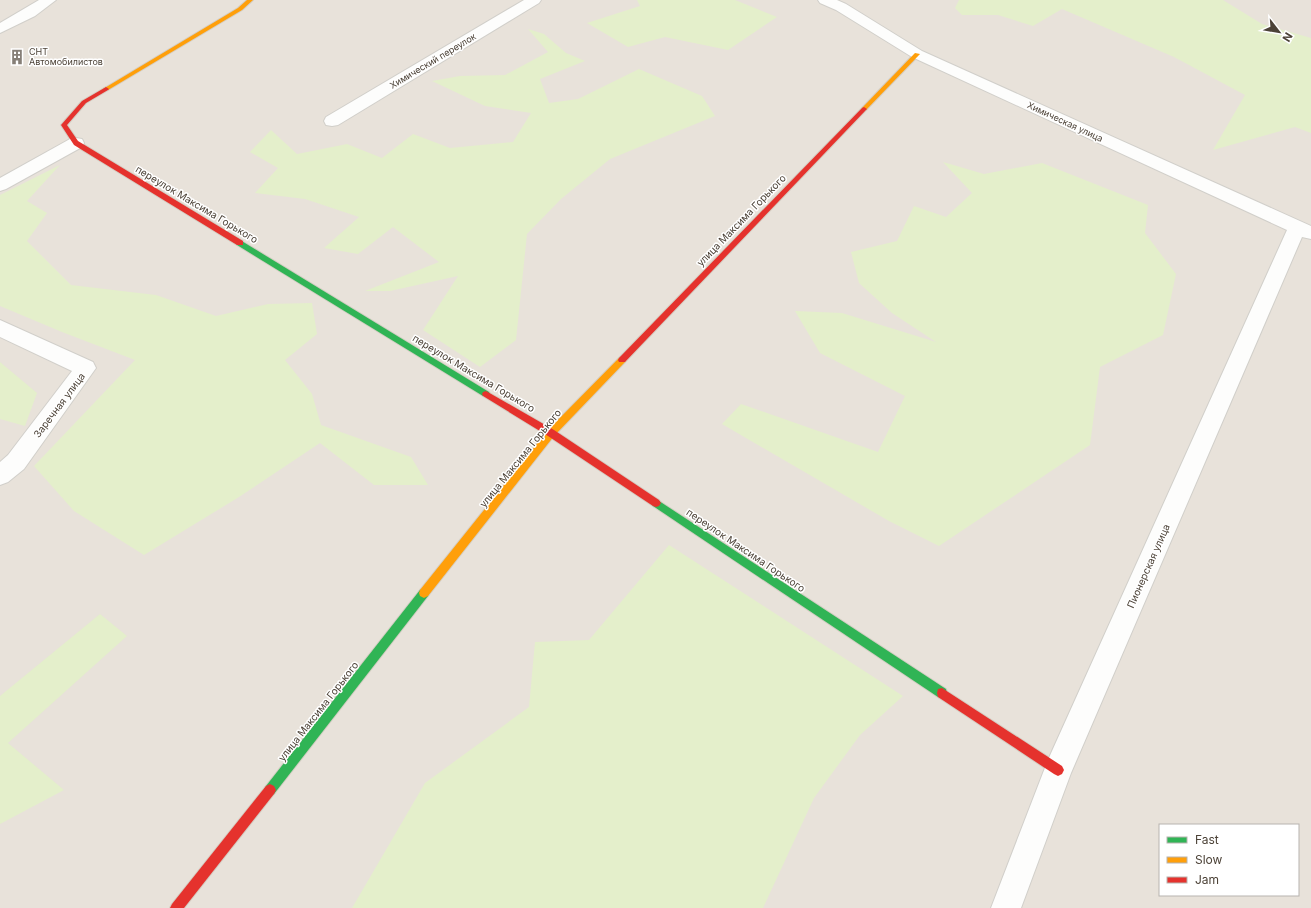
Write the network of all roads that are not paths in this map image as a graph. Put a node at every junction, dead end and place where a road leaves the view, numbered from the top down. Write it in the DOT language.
graph roads {
  1 [pos="49,0"];
  2 [pos="250,0"];
  3 [pos="534,0"];
  4 [pos="825,0"];
  5 [pos="0,28"];
  6 [pos="917,54"];
  7 [pos="332,122"];
  8 [pos="76,142"];
  9 [pos="0,185"];
  10 [pos="1304,231"];
  11 [pos="0,328"];
  12 [pos="551,434"];
  13 [pos="0,475"];
  14 [pos="1058,770"];
  15 [pos="176,908"];
  16 [pos="1006,908"];
  1 -- 5 [label="street"];
  2 -- 8 [label="street, переулок Максима Горького"];
  3 -- 7 [label="street, Химический переулок"];
  4 -- 6 [label="street, Химическая улица"];
  6 -- 10 [label="street, Химическая улица"];
  6 -- 12 [label="street, улица Максима Горького"];
  8 -- 9 [label="street"];
  8 -- 12 [label="street, переулок Максима Горького"];
  10 -- 14 [label="street, Пионерская улица"];
  11 -- 13 [label="street, Заречная улица"];
  12 -- 14 [label="street, переулок Максима Горького"];
  12 -- 15 [label="street, улица Максима Горького"];
  14 -- 16 [label="street, Пионерская улица"];
}
